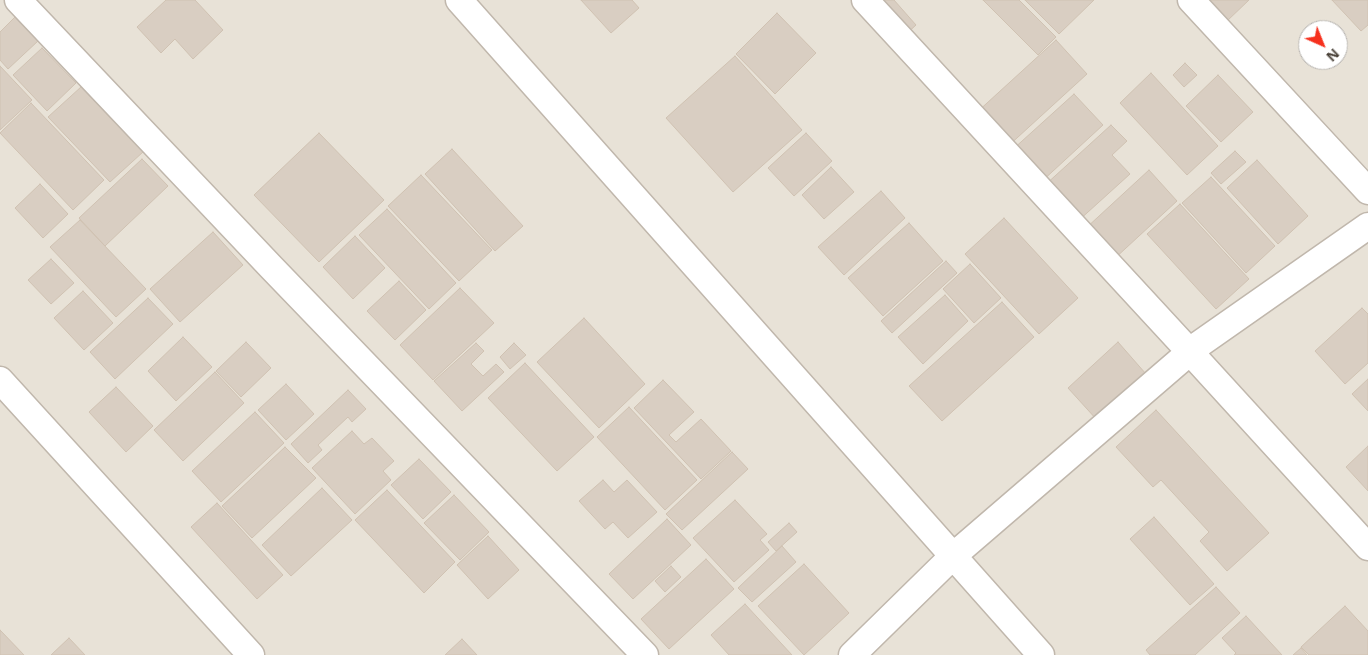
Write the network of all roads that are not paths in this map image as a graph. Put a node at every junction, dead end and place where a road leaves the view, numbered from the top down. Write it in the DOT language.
graph roads {
  1 [pos="18,0"];
  2 [pos="460,0"];
  3 [pos="865,0"];
  4 [pos="1191,0"];
  5 [pos="1368,191"];
  6 [pos="1368,226"];
  7 [pos="1190,352"];
  8 [pos="0,380"];
  9 [pos="1368,547"];
  10 [pos="953,556"];
  11 [pos="250,655"];
  12 [pos="645,655"];
  13 [pos="852,655"];
  14 [pos="1041,655"];
  1 -- 12 [label="street"];
  2 -- 10 [label="street"];
  3 -- 7 [label="street"];
  4 -- 5 [label="street"];
  6 -- 7 [label="street"];
  7 -- 9 [label="street"];
  7 -- 10 [label="street"];
  8 -- 11 [label="street"];
  10 -- 13 [label="street"];
  10 -- 14 [label="street"];
}
